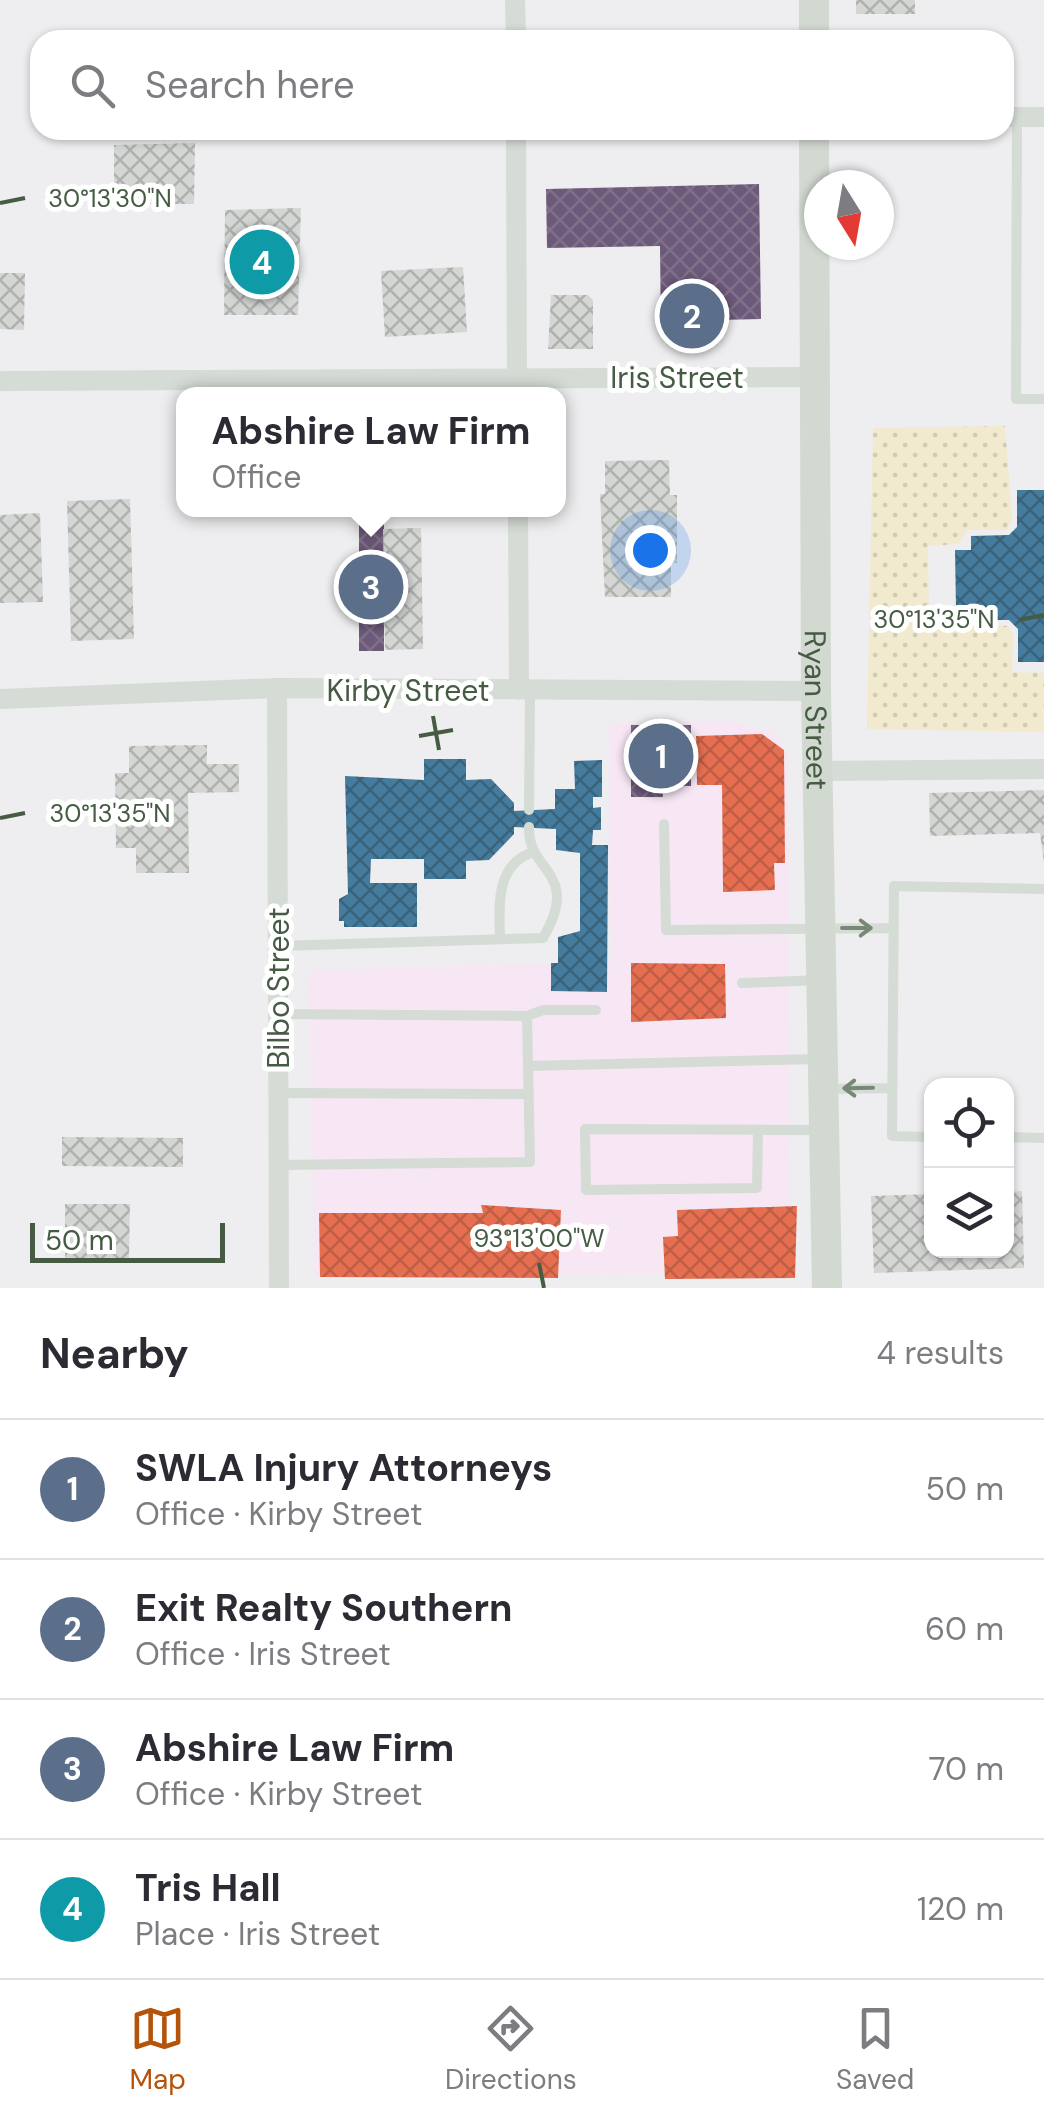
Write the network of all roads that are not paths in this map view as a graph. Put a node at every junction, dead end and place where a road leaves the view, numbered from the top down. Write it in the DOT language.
graph roads {
  1 [pos="515,0"];
  2 [pos="814,0"];
  3 [pos="516,30"];
  4 [pos="814,30"];
  5 [pos="1014,116"];
  6 [pos="1044,116"];
  7 [pos="516,140"];
  8 [pos="814,140"];
  9 [pos="1011,140"];
  10 [pos="814,377"];
  11 [pos="0,381"];
  12 [pos="517,386"];
  13 [pos="1044,399"];
  14 [pos="518,517"];
  15 [pos="277,688"];
  16 [pos="525,690"];
  17 [pos="816,691"];
  18 [pos="0,700"];
  19 [pos="1044,768"];
  20 [pos="817,770"];
  21 [pos="529,810"];
  22 [pos="664,824"];
  23 [pos="529,827"];
  24 [pos="533,852"];
  25 [pos="1044,889"];
  26 [pos="820,928"];
  27 [pos="893,928"];
  28 [pos="500,940"];
  29 [pos="278,946"];
  30 [pos="821,980"];
  31 [pos="742,983"];
  32 [pos="596,1010"];
  33 [pos="278,1014"];
  34 [pos="528,1016"];
  35 [pos="529,1066"];
  36 [pos="823,1074"];
  37 [pos="892,1088"];
  38 [pos="278,1093"];
  39 [pos="529,1094"];
  40 [pos="758,1130"];
  41 [pos="824,1130"];
  42 [pos="924,1137"];
  43 [pos="1014,1137"];
  44 [pos="1044,1138"];
  45 [pos="278,1165"];
  46 [pos="278,1288"];
  47 [pos="826,1288"];
  1 -- 3 [label="street"];
  2 -- 4 [label="main road"];
  5 -- 6 [label="street"];
  7 -- 12 [label="street"];
  8 -- 10 [label="main road, Ryan Street"];
  9 -- 13 [label="lane"];
  10 -- 12 [label="street, Iris Street"];
  10 -- 17 [label="main road, Ryan Street"];
  11 -- 12 [label="street, Iris Street"];
  14 -- 16 [label="street"];
  15 -- 16 [label="street, Kirby Street"];
  15 -- 18 [label="street, Kirby Street"];
  15 -- 29 [label="street, Bilbo Street"];
  16 -- 17 [label="street, Kirby Street"];
  16 -- 21 [label="lane"];
  17 -- 20 [label="main road, Ryan Street"];
  19 -- 20 [label="street"];
  20 -- 26 [label="main road, Ryan Street"];
  22 -- 26 [label="lane"];
  23 -- 24 [label="lane"];
  24 -- 28 [label="lane"];
  24 -- 28 [label="lane"];
  25 -- 27 [label="lane"];
  26 -- 27 [label="lane, one-way"];
  26 -- 30 [label="main road, Ryan Street"];
  27 -- 37 [label="lane"];
  28 -- 29 [label="lane"];
  29 -- 33 [label="street, Bilbo Street"];
  30 -- 31 [label="lane"];
  30 -- 36 [label="main road, Ryan Street"];
  32 -- 34 [label="lane"];
  33 -- 34 [label="lane"];
  33 -- 38 [label="street, Bilbo Street"];
  34 -- 35 [label="lane"];
  35 -- 36 [label="lane"];
  35 -- 39 [label="lane"];
  37 -- 36 [label="lane, one-way"];
  36 -- 41 [label="main road, Ryan Street"];
  37 -- 42 [label="lane"];
  38 -- 39 [label="lane"];
  38 -- 45 [label="street, Bilbo Street"];
  39 -- 45 [label="lane"];
  40 -- 40 [label="lane"];
  40 -- 41 [label="lane"];
  41 -- 47 [label="main road, Ryan Street"];
  43 -- 44 [label="lane"];
  45 -- 46 [label="street, Bilbo Street"];
}
